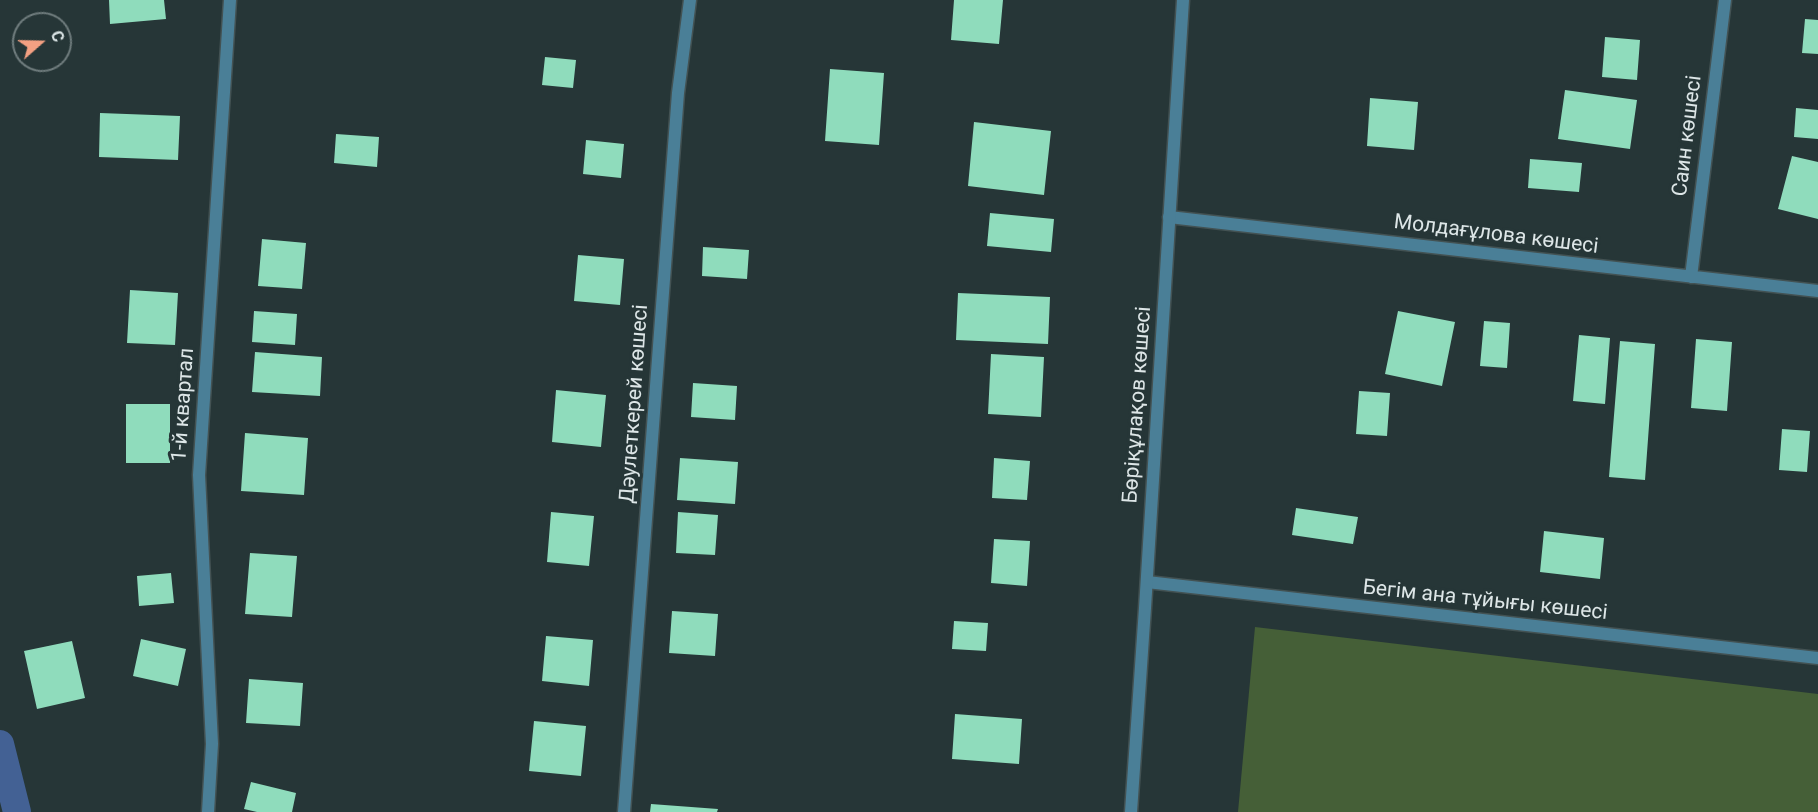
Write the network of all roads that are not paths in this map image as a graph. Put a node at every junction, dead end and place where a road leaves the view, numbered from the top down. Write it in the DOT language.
graph roads {
  1 [pos="230,0"];
  2 [pos="690,0"];
  3 [pos="1183,0"];
  4 [pos="1725,0"];
  5 [pos="1169,217"];
  6 [pos="1691,277"];
  7 [pos="1818,291"];
  8 [pos="1147,582"];
  9 [pos="1818,658"];
  10 [pos="208,812"];
  11 [pos="624,812"];
  12 [pos="1131,812"];
  1 -- 10 [label="street, 1-й квартал"];
  2 -- 11 [label="street, Дәулеткерей көшесі"];
  3 -- 5 [label="street, Бөріқұлақов көшесі"];
  4 -- 6 [label="street, Саин көшесі"];
  5 -- 6 [label="street, Молдағұлова көшесі"];
  5 -- 8 [label="street, Бөріқұлақов көшесі"];
  6 -- 7 [label="street, Молдағұлова көшесі"];
  8 -- 9 [label="street, Бегім ана тұйығы көшесі"];
  8 -- 12 [label="street, Бөріқұлақов көшесі"];
}
